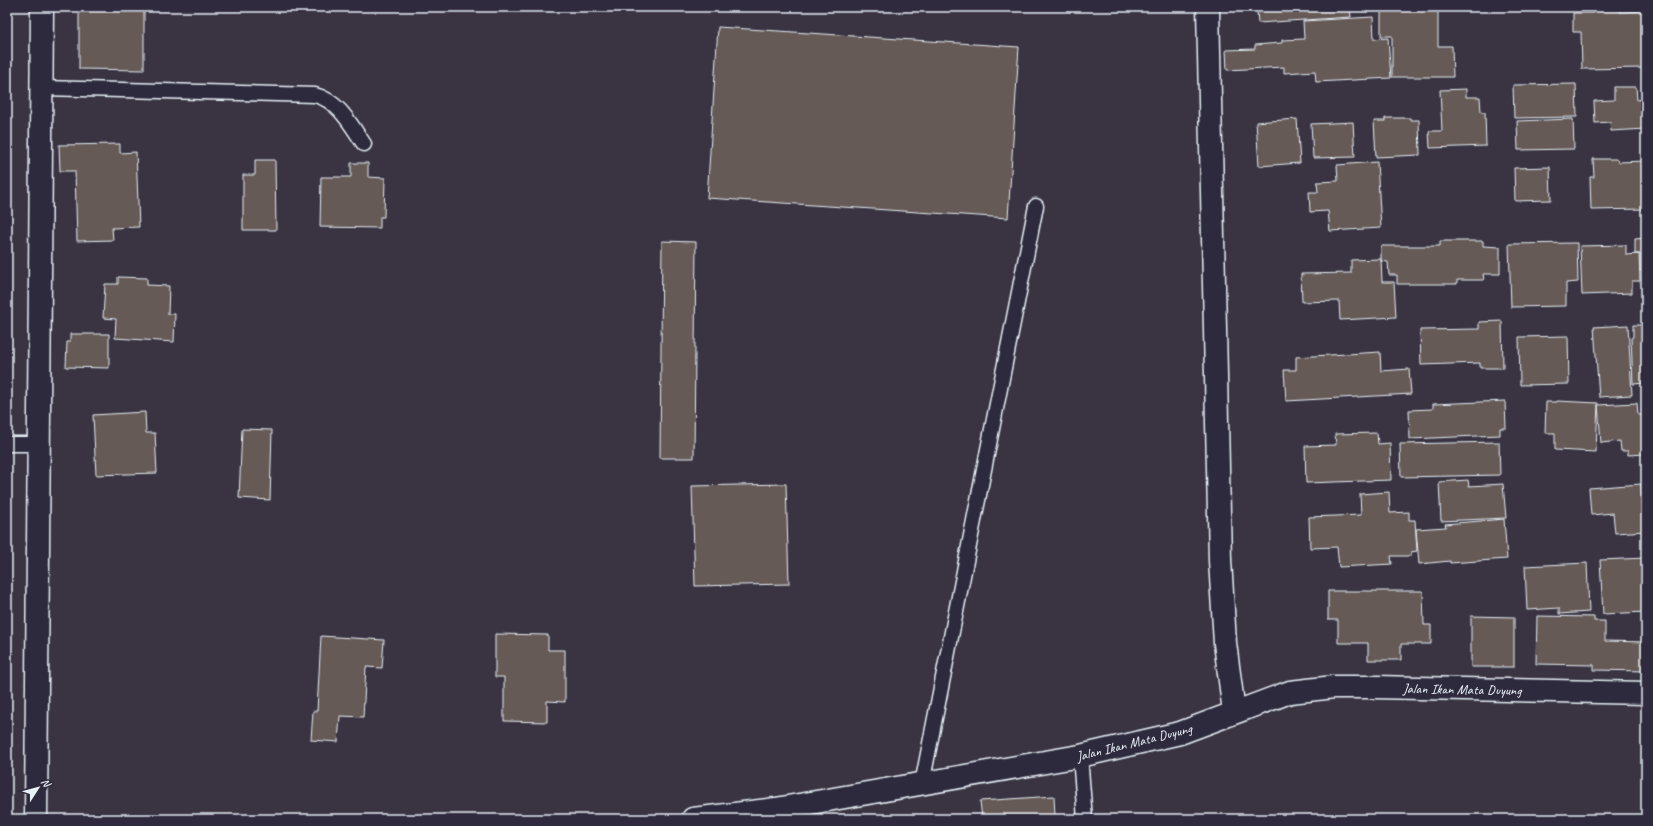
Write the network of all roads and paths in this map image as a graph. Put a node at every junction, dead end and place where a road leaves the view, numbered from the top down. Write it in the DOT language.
graph roads {
  1 [pos="42,7"];
  2 [pos="1208,7"];
  3 [pos="42,88"];
  4 [pos="364,144"];
  5 [pos="1036,206"];
  6 [pos="7,444"];
  7 [pos="39,444"];
  8 [pos="1646,693"];
  9 [pos="1234,712"];
  10 [pos="1080,756"];
  11 [pos="922,784"];
  12 [pos="36,819"];
  13 [pos="693,819"];
  14 [pos="1085,819"];
  1 -- 3 [label="street"];
  2 -- 9 [label="street"];
  3 -- 4 [label="lane"];
  3 -- 7 [label="street"];
  5 -- 11 [label="lane"];
  6 -- 7 [label="lane"];
  7 -- 12 [label="street"];
  8 -- 9 [label="street, Jalan Ikan Mata Duyung"];
  9 -- 10 [label="street, Jalan Ikan Mata Duyung"];
  10 -- 11 [label="street, Jalan Ikan Mata Duyung"];
  10 -- 14 [label="lane"];
  11 -- 13 [label="street, Jalan Ikan Mata Duyung"];
}
